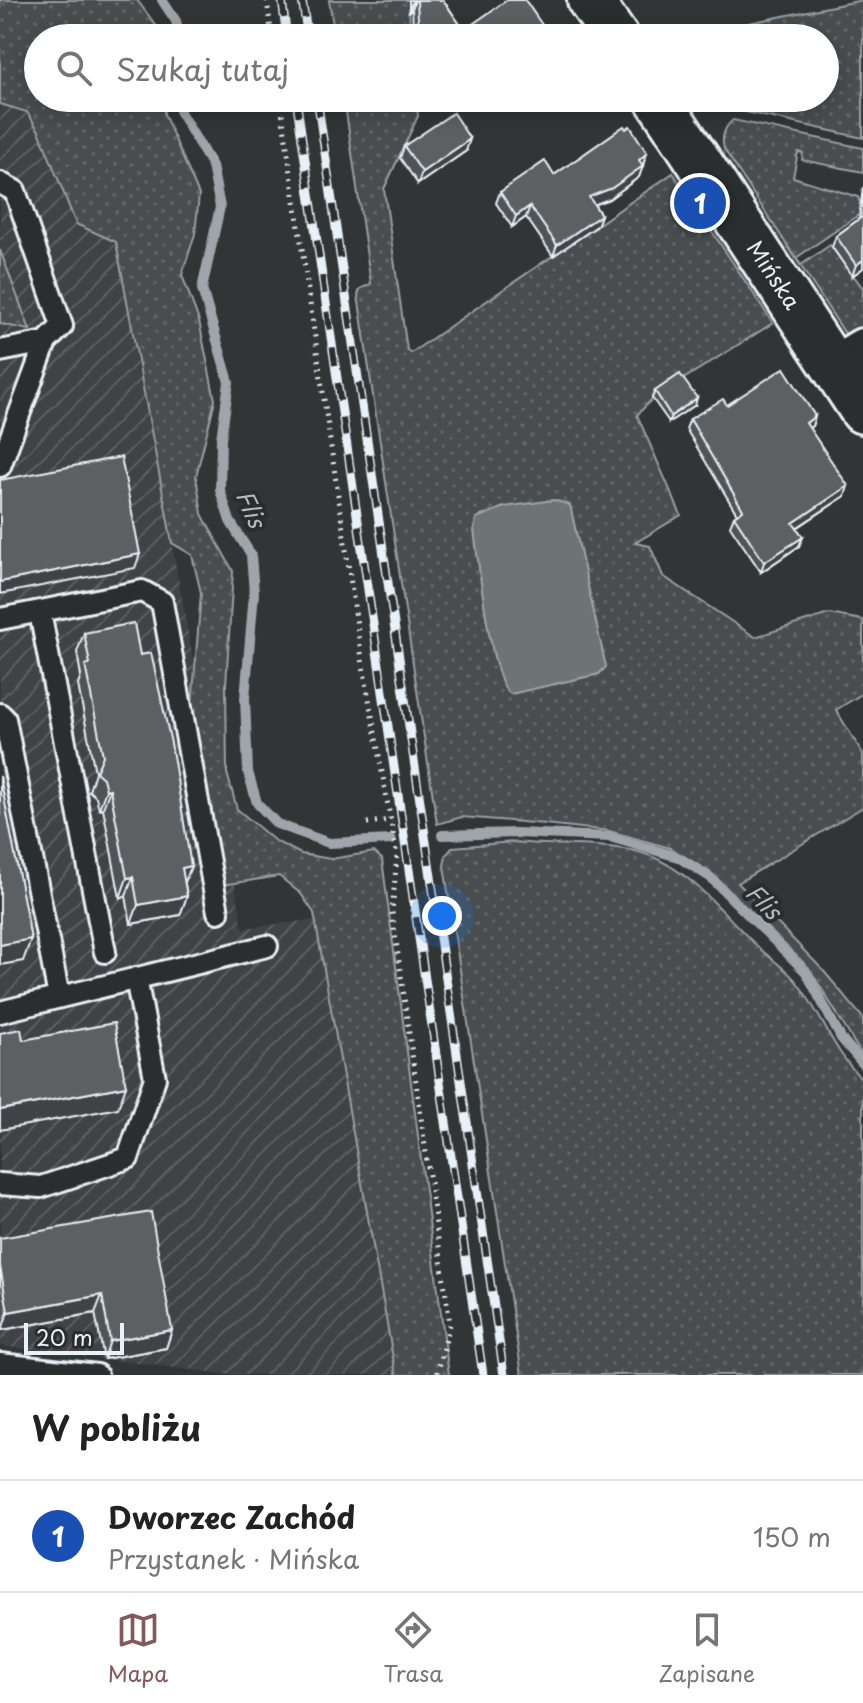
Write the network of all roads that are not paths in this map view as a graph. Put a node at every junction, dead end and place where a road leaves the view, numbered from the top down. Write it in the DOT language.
graph roads {
  1 [pos="590,0"];
  2 [pos="606,24"];
  3 [pos="667,112"];
  4 [pos="0,183"];
  5 [pos="46,342"];
  6 [pos="0,351"];
  7 [pos="849,358"];
  8 [pos="863,411"];
  9 [pos="0,466"];
  10 [pos="40,612"];
  11 [pos="0,619"];
  12 [pos="0,714"];
  13 [pos="218,912"];
  14 [pos="267,946"];
  15 [pos="105,952"];
  16 [pos="136,978"];
  17 [pos="59,997"];
  18 [pos="0,1012"];
  19 [pos="0,1184"];
  20 [pos="0,1364"];
  21 [pos="97,1375"];
  1 -- 2 [label="street"];
  3 -- 7 [label="street, Mińska"];
  4 -- 5 [label="lane"];
  5 -- 6 [label="lane"];
  5 -- 9 [label="lane"];
  7 -- 8 [label="street, Mińska"];
  10 -- 11 [label="lane"];
  10 -- 13 [label="lane"];
  10 -- 15 [label="lane"];
  12 -- 17 [label="lane"];
  14 -- 16 [label="lane"];
  16 -- 17 [label="lane"];
  16 -- 19 [label="lane"];
  17 -- 18 [label="lane"];
  20 -- 21 [label="lane"];
}
